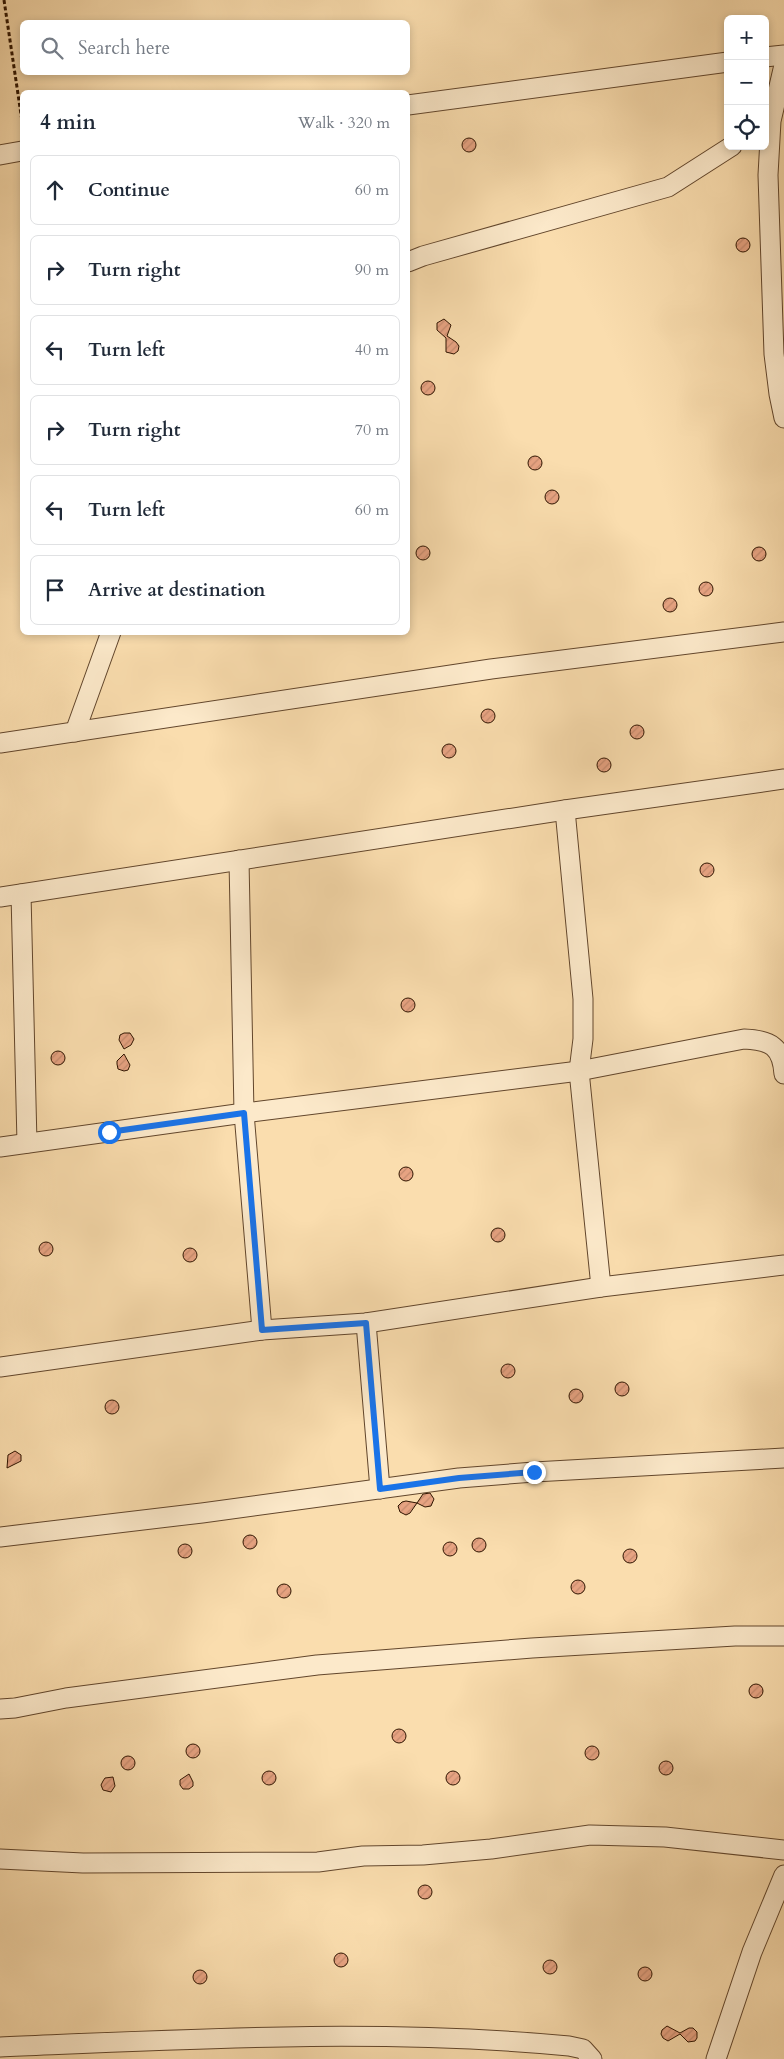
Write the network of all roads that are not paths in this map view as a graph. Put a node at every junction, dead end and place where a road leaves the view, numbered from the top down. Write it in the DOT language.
graph roads {
  1 [pos="784,55"];
  2 [pos="769,57"];
  3 [pos="724,63"];
  4 [pos="784,64"];
  5 [pos="410,105"];
  6 [pos="769,119"];
  7 [pos="726,150"];
  8 [pos="768,150"];
  9 [pos="20,151"];
  10 [pos="0,155"];
  11 [pos="410,261"];
  12 [pos="784,418"];
  13 [pos="784,632"];
  14 [pos="110,635"];
  15 [pos="75,732"];
  16 [pos="0,744"];
  17 [pos="784,779"];
  18 [pos="565,810"];
  19 [pos="239,860"];
  20 [pos="21,894"];
  21 [pos="0,897"];
  22 [pos="579,1071"];
  23 [pos="784,1074"];
  24 [pos="244,1113"];
  25 [pos="27,1142"];
  26 [pos="0,1147"];
  27 [pos="784,1265"];
  28 [pos="601,1287"];
  29 [pos="366,1323"];
  30 [pos="262,1330"];
  31 [pos="0,1367"];
  32 [pos="784,1458"];
  33 [pos="380,1489"];
  34 [pos="0,1537"];
  35 [pos="784,1636"];
  36 [pos="0,1709"];
  37 [pos="784,1850"];
  38 [pos="0,1859"];
  39 [pos="784,1875"];
  40 [pos="0,2047"];
  41 [pos="592,2059"];
  42 [pos="716,2059"];
  1 -- 2 [label="street"];
  3 -- 5 [label="street"];
  4 -- 6 [label="street"];
  7 -- 11 [label="street"];
  8 -- 12 [label="street"];
  9 -- 10 [label="street"];
  13 -- 15 [label="street"];
  14 -- 15 [label="street"];
  15 -- 16 [label="street"];
  17 -- 18 [label="street"];
  18 -- 19 [label="street"];
  18 -- 22 [label="street"];
  19 -- 20 [label="street"];
  19 -- 24 [label="street"];
  20 -- 21 [label="street"];
  20 -- 25 [label="street"];
  22 -- 23 [label="street"];
  22 -- 24 [label="street"];
  22 -- 28 [label="street"];
  24 -- 25 [label="street"];
  24 -- 30 [label="street"];
  25 -- 26 [label="street"];
  27 -- 28 [label="street"];
  28 -- 29 [label="street"];
  29 -- 30 [label="street"];
  29 -- 33 [label="street"];
  30 -- 31 [label="street"];
  32 -- 33 [label="street"];
  33 -- 34 [label="street"];
  35 -- 36 [label="street"];
  37 -- 38 [label="street"];
  39 -- 42 [label="street"];
  40 -- 41 [label="street"];
}
